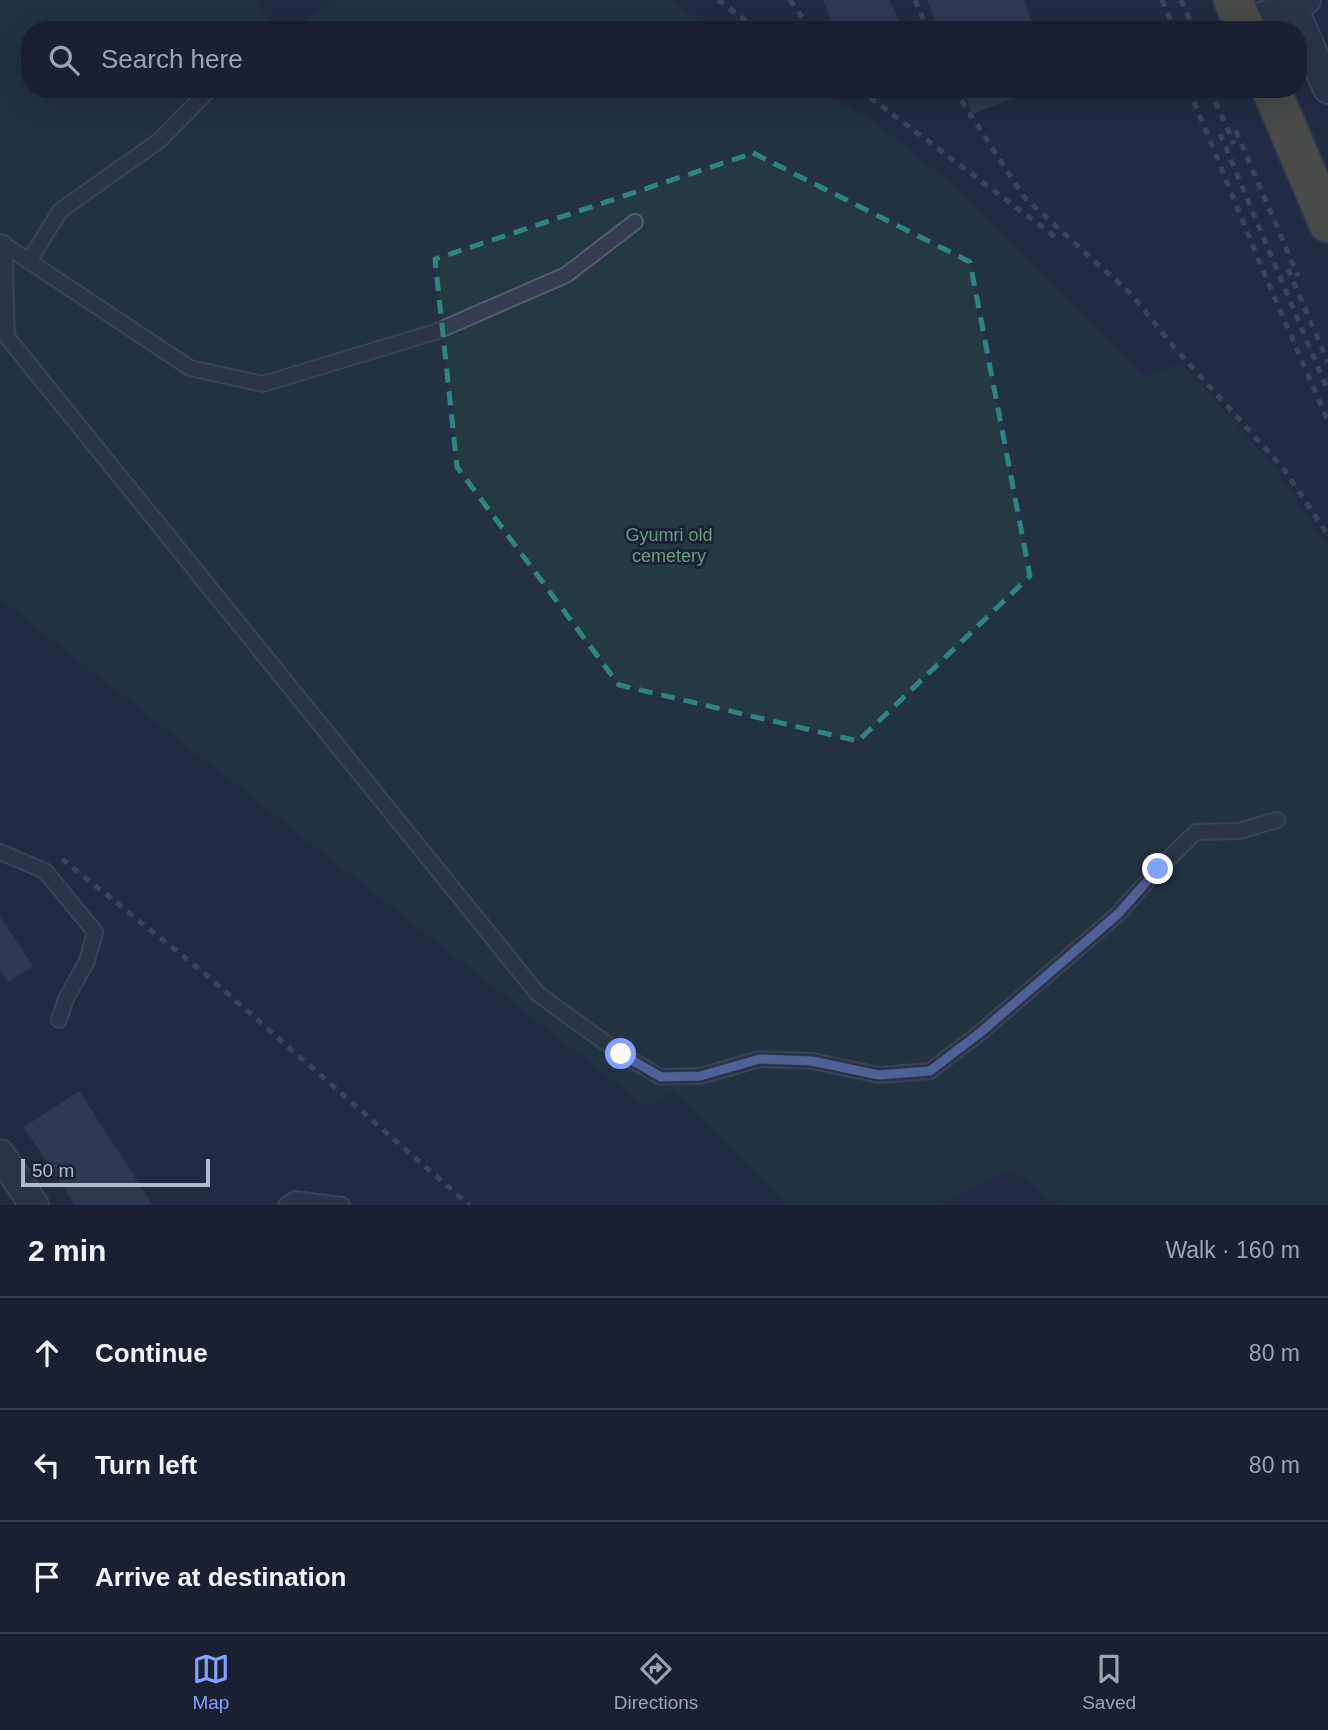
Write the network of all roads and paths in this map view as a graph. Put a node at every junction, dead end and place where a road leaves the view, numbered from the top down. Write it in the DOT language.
graph roads {
  1 [pos="1296,2"];
  2 [pos="1241,18"];
  3 [pos="1303,21"];
  4 [pos="1307,32"];
  5 [pos="1328,89"];
  6 [pos="201,98"];
  7 [pos="1275,98"];
  8 [pos="635,222"];
  9 [pos="1328,223"];
  10 [pos="2,242"];
  11 [pos="29,261"];
  12 [pos="1277,820"];
  13 [pos="0,852"];
  14 [pos="60,1020"];
  15 [pos="0,1154"];
  16 [pos="34,1205"];
  17 [pos="286,1205"];
  18 [pos="342,1205"];
  1 -- 2 [label="street"];
  1 -- 3 [label="street"];
  4 -- 5 [label="street"];
  6 -- 11 [label="lane"];
  7 -- 9 [label="highway"];
  8 -- 11 [label="lane"];
  10 -- 11 [label="lane"];
  10 -- 12 [label="lane"];
  13 -- 14 [label="lane"];
  15 -- 16 [label="street"];
  17 -- 18 [label="lane"];
}
